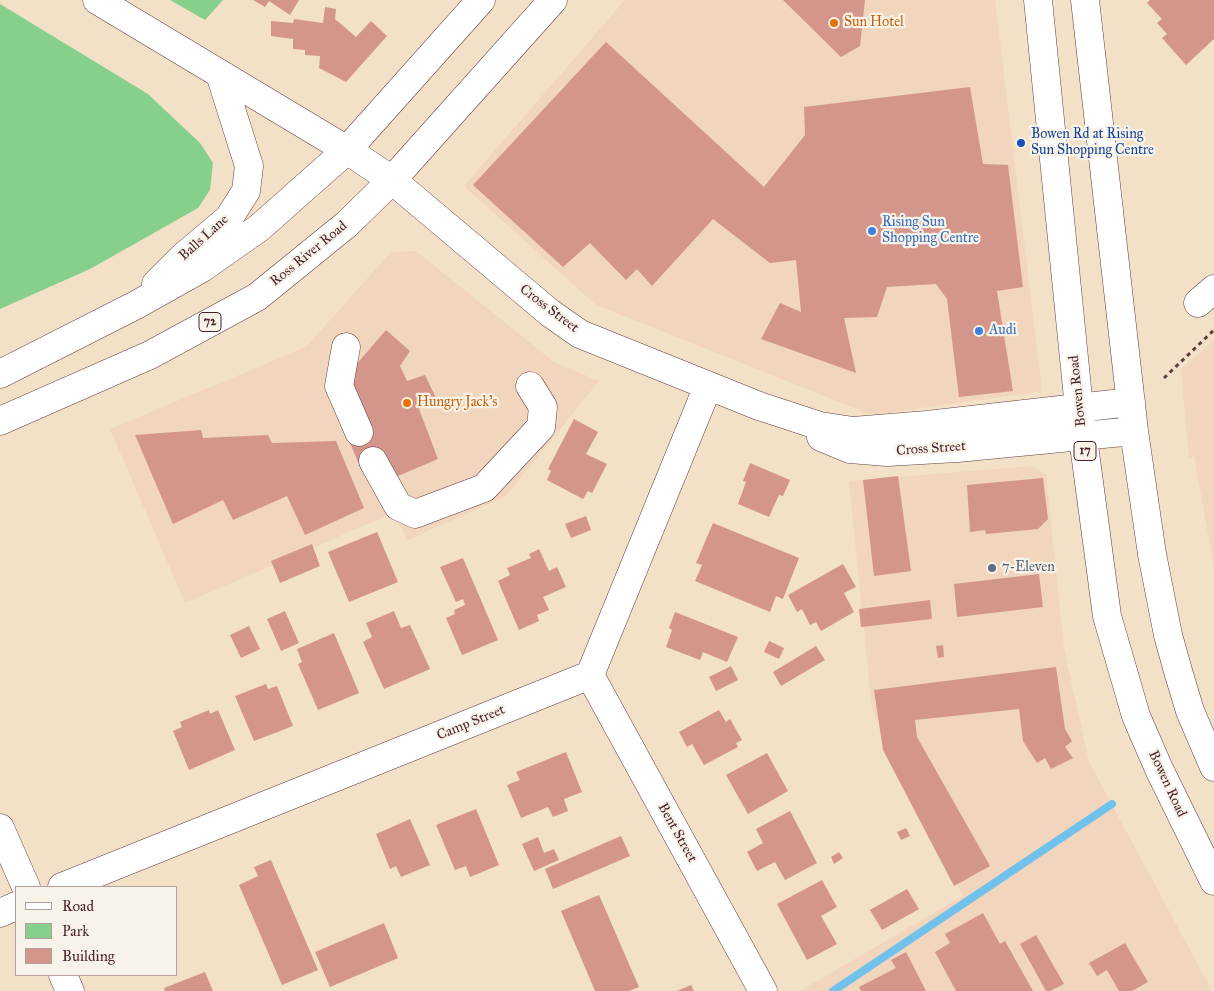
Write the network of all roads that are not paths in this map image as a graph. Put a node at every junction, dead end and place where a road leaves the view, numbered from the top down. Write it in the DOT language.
graph roads {
  1 [pos="97,0"];
  2 [pos="481,0"];
  3 [pos="553,0"];
  4 [pos="1038,0"];
  5 [pos="1085,0"];
  6 [pos="220,74"];
  7 [pos="347,150"];
  8 [pos="392,180"];
  9 [pos="136,305"];
  10 [pos="346,347"];
  11 [pos="0,374"];
  12 [pos="530,386"];
  13 [pos="708,386"];
  14 [pos="1131,402"];
  15 [pos="759,406"];
  16 [pos="1079,408"];
  17 [pos="0,421"];
  18 [pos="1134,431"];
  19 [pos="359,432"];
  20 [pos="1083,436"];
  21 [pos="373,461"];
  22 [pos="590,675"];
  23 [pos="1214,767"];
  24 [pos="0,828"];
  25 [pos="1214,881"];
  26 [pos="26,886"];
  27 [pos="64,886"];
  28 [pos="15,906"];
  29 [pos="0,913"];
  30 [pos="63,976"];
  31 [pos="70,991"];
  32 [pos="763,991"];
  1 -- 6 [label="main road"];
  2 -- 7 [label="main road"];
  3 -- 8 [label="main road, Ross River Road / 72"];
  4 -- 16 [label="main road, Bowen Road / 17"];
  5 -- 14 [label="main road"];
  6 -- 7 [label="main road"];
  6 -- 9 [label="main road, Balls Lane"];
  7 -- 8 [label="main road"];
  7 -- 9 [label="main road"];
  8 -- 13 [label="main road, Cross Street"];
  8 -- 17 [label="main road, Ross River Road / 72"];
  9 -- 11 [label="main road"];
  10 -- 19 [label="main road"];
  12 -- 21 [label="main road"];
  13 -- 15 [label="main road, Cross Street"];
  13 -- 22 [label="main road"];
  14 -- 16 [label="main road, Cross Street"];
  14 -- 18 [label="main road"];
  15 -- 16 [label="main road, Cross Street"];
  15 -- 20 [label="main road, Cross Street"];
  16 -- 20 [label="main road, Bowen Road / 17"];
  18 -- 20 [label="main road, Cross Street"];
  18 -- 23 [label="main road"];
  20 -- 25 [label="main road, Bowen Road / 17"];
  22 -- 27 [label="main road, Camp Street"];
  22 -- 32 [label="main road, Bent Street"];
  24 -- 26 [label="main road"];
  28 -- 29 [label="main road"];
  30 -- 31 [label="main road"];
}
